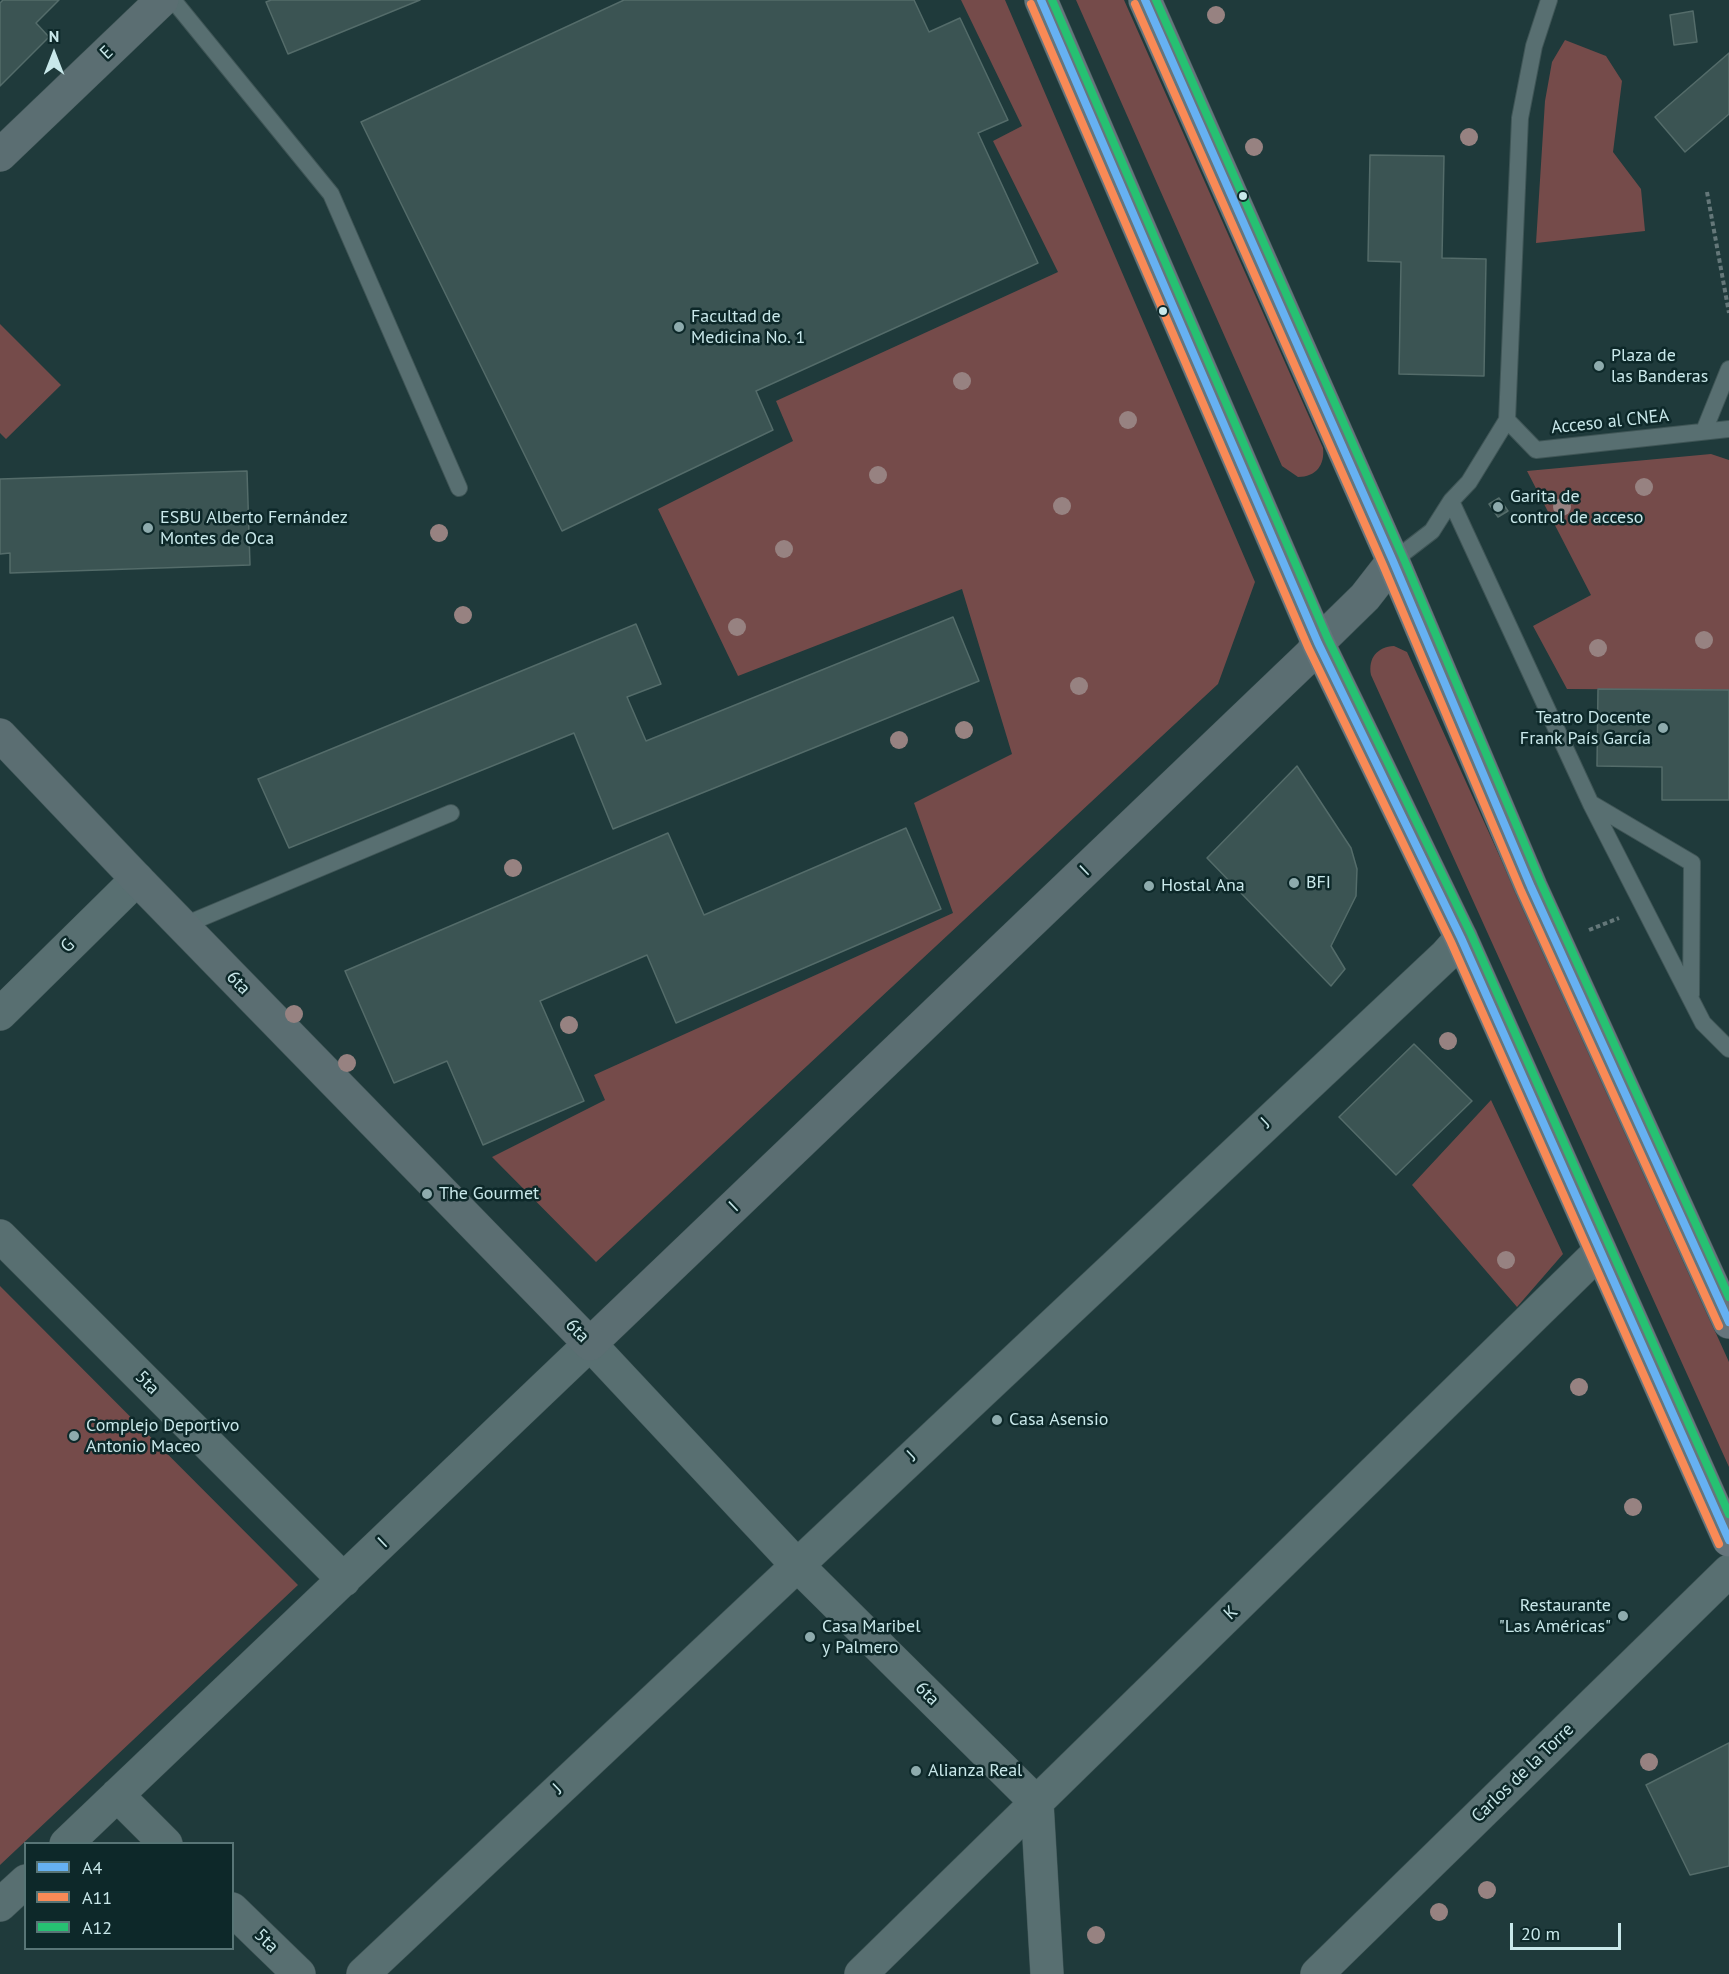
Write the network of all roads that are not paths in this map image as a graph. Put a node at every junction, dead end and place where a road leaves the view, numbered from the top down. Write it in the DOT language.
graph roads {
  1 [pos="162,0"];
  2 [pos="174,0"];
  3 [pos="1041,0"];
  4 [pos="1145,0"];
  5 [pos="1550,0"];
  6 [pos="0,155"];
  7 [pos="1729,369"];
  8 [pos="1507,420"];
  9 [pos="1729,429"];
  10 [pos="1704,431"];
  11 [pos="459,488"];
  12 [pos="1451,501"];
  13 [pos="1393,561"];
  14 [pos="1318,643"];
  15 [pos="0,735"];
  16 [pos="1592,804"];
  17 [pos="451,813"];
  18 [pos="136,879"];
  19 [pos="182,927"];
  20 [pos="1461,938"];
  21 [pos="1690,999"];
  22 [pos="0,1014"];
  23 [pos="1729,1049"];
  24 [pos="0,1236"];
  25 [pos="1600,1251"];
  26 [pos="1729,1322"];
  27 [pos="590,1344"];
  28 [pos="1729,1540"];
  29 [pos="796,1564"];
  30 [pos="1729,1571"];
  31 [pos="345,1580"];
  32 [pos="117,1796"];
  33 [pos="1037,1803"];
  34 [pos="68,1842"];
  35 [pos="164,1842"];
  36 [pos="24,1883"];
  37 [pos="0,1905"];
  38 [pos="234,1910"];
  39 [pos="299,1974"];
  40 [pos="363,1974"];
  41 [pos="861,1974"];
  42 [pos="1047,1974"];
  43 [pos="1317,1974"];
  1 -- 6 [label="street, E"];
  2 -- 11 [label="lane"];
  3 -- 14 [label="main road"];
  4 -- 13 [label="main road"];
  5 -- 8 [label="lane"];
  7 -- 10 [label="lane"];
  8 -- 10 [label="lane, Acceso al CNEA"];
  8 -- 12 [label="lane"];
  9 -- 10 [label="lane, Acceso al CNEA"];
  12 -- 13 [label="lane"];
  12 -- 16 [label="lane"];
  13 -- 14 [label="street, I"];
  13 -- 26 [label="main road"];
  14 -- 20 [label="main road"];
  14 -- 27 [label="street, I"];
  15 -- 18 [label="street, 6ta"];
  16 -- 21 [label="lane"];
  16 -- 21 [label="lane"];
  17 -- 19 [label="lane"];
  18 -- 19 [label="street, 6ta"];
  18 -- 22 [label="street, G"];
  19 -- 27 [label="street, 6ta"];
  20 -- 25 [label="main road"];
  20 -- 29 [label="street, J"];
  21 -- 23 [label="lane"];
  24 -- 31 [label="street, 5ta"];
  25 -- 28 [label="main road"];
  25 -- 33 [label="street, K"];
  27 -- 29 [label="street, 6ta"];
  27 -- 31 [label="street, I"];
  29 -- 33 [label="street, 6ta"];
  29 -- 40 [label="street, J"];
  30 -- 43 [label="street, Carlos de la Torre"];
  31 -- 32 [label="street, I"];
  32 -- 34 [label="street, I"];
  32 -- 35 [label="street"];
  33 -- 41 [label="street, K"];
  33 -- 42 [label="street"];
  36 -- 37 [label="street"];
  38 -- 39 [label="street, 5ta"];
}
